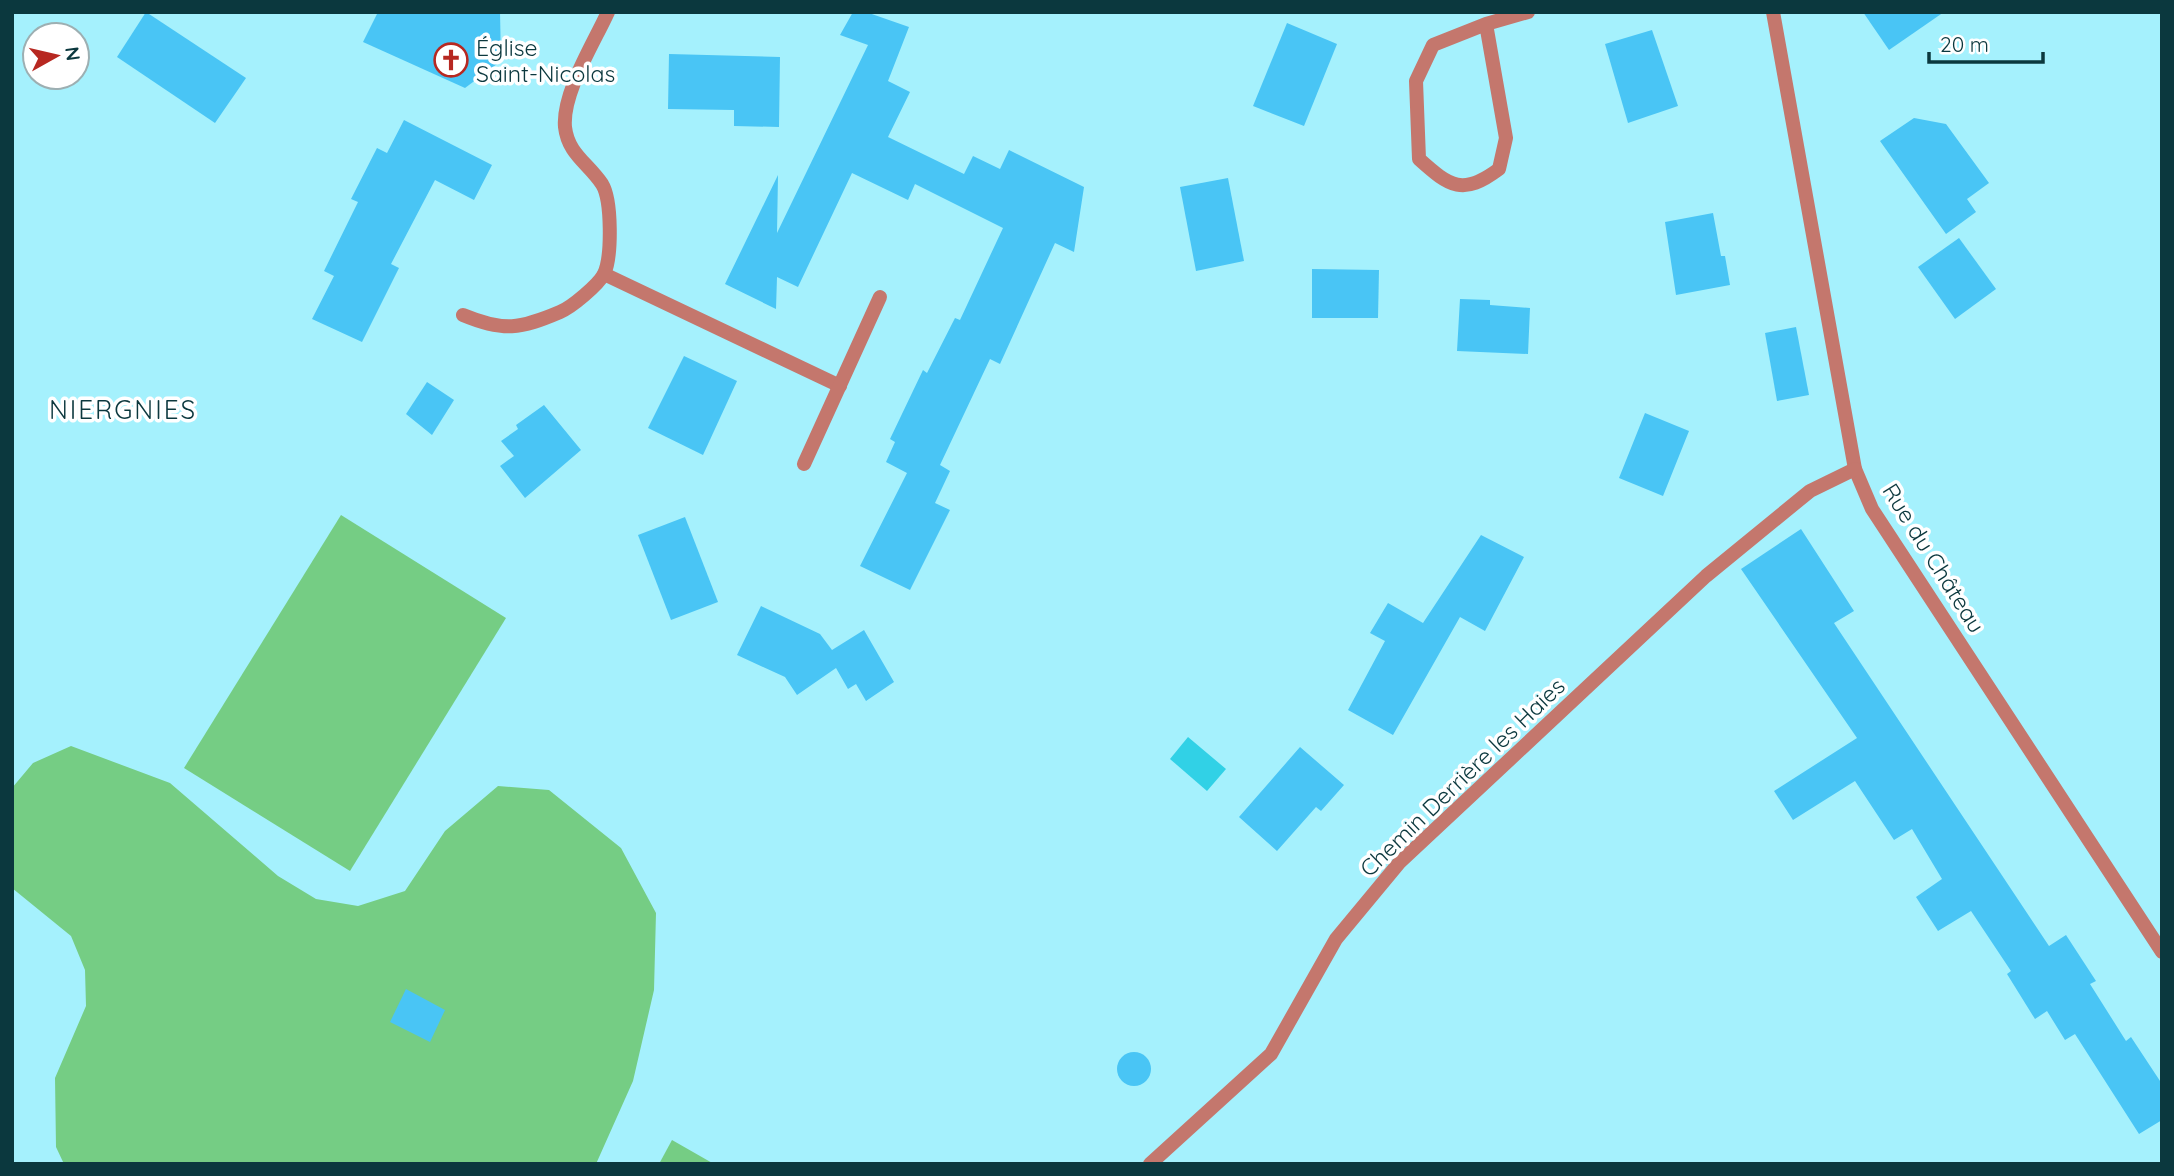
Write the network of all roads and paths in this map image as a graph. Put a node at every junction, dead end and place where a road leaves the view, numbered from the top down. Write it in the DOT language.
graph roads {
  1 [pos="608,12"];
  2 [pos="1528,12"];
  3 [pos="1773,12"];
  4 [pos="1486,24"];
  5 [pos="604,274"];
  6 [pos="880,297"];
  7 [pos="463,315"];
  8 [pos="840,386"];
  9 [pos="804,464"];
  10 [pos="1855,469"];
  11 [pos="2162,952"];
  12 [pos="1150,1164"];
  1 -- 5 [label="street"];
  2 -- 4 [label="street"];
  3 -- 10 [label="street, Rue du Château"];
  4 -- 4 [label="street"];
  5 -- 7 [label="street"];
  5 -- 8 [label="street"];
  6 -- 8 [label="street"];
  8 -- 9 [label="street"];
  10 -- 11 [label="street, Rue du Château"];
  10 -- 12 [label="street, Chemin Derrière les Haies"];
}
